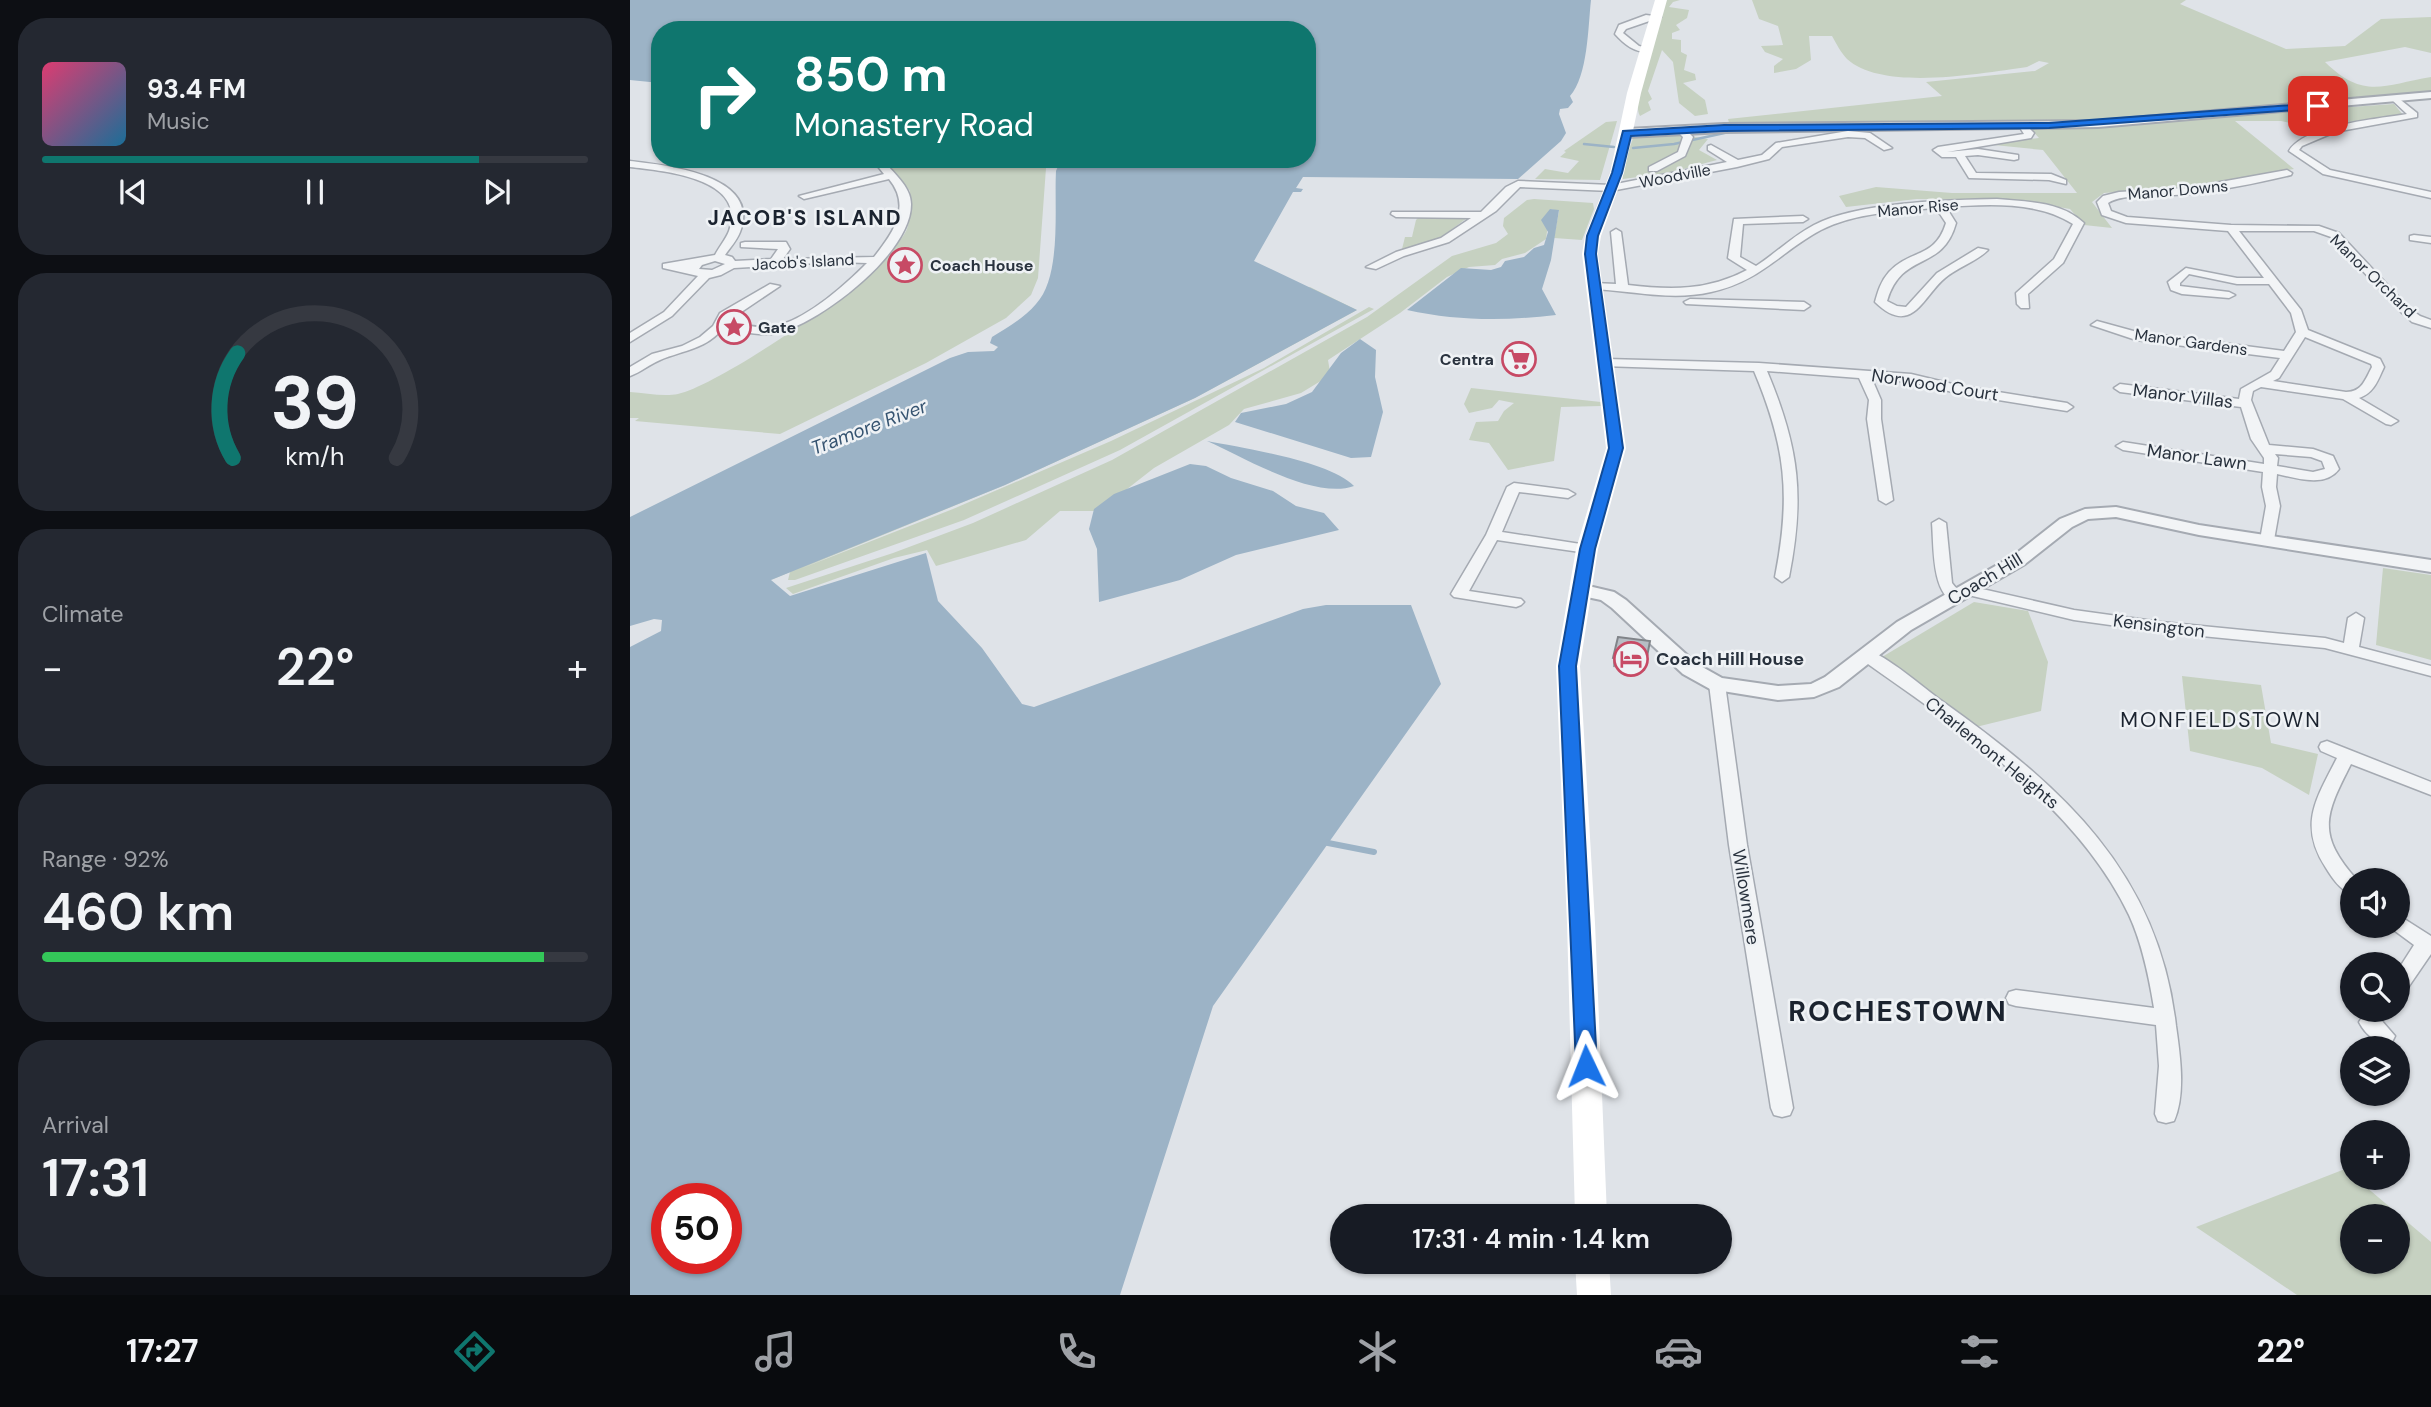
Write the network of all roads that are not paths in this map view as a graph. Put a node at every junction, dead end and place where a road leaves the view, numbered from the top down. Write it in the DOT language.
graph roads {
  1 [pos="1661,0"];
  2 [pos="1657,17"];
  3 [pos="1647,50"];
  4 [pos="2431,95"];
  5 [pos="2397,100"];
  6 [pos="2024,126"];
  7 [pos="1628,128"];
  8 [pos="1686,137"];
  9 [pos="1711,148"];
  10 [pos="1887,148"];
  11 [pos="1960,156"];
  12 [pos="2014,157"];
  13 [pos="630,163"];
  14 [pos="1737,164"];
  15 [pos="649,166"];
  16 [pos="659,168"];
  17 [pos="884,168"];
  18 [pos="1653,169"];
  19 [pos="2287,173"];
  20 [pos="890,176"];
  21 [pos="2229,177"];
  22 [pos="2062,182"];
  23 [pos="2241,183"];
  24 [pos="1611,188"];
  25 [pos="2431,195"];
  26 [pos="804,196"];
  27 [pos="1938,204"];
  28 [pos="1396,214"];
  29 [pos="1481,215"];
  30 [pos="1803,219"];
  31 [pos="2119,219"];
  32 [pos="2231,228"];
  33 [pos="1616,232"];
  34 [pos="2414,238"];
  35 [pos="2431,240"];
  36 [pos="745,245"];
  37 [pos="1982,250"];
  38 [pos="719,257"];
  39 [pos="876,260"];
  40 [pos="703,261"];
  41 [pos="773,264"];
  42 [pos="731,265"];
  43 [pos="1372,267"];
  44 [pos="1760,267"];
  45 [pos="693,270"];
  46 [pos="706,274"];
  47 [pos="2273,281"];
  48 [pos="774,286"];
  49 [pos="1594,286"];
  50 [pos="1622,286"];
  51 [pos="1710,289"];
  52 [pos="2229,295"];
  53 [pos="1690,302"];
  54 [pos="1724,303"];
  55 [pos="1804,306"];
  56 [pos="2025,306"];
  57 [pos="722,323"];
  58 [pos="2431,324"];
  59 [pos="2097,325"];
  60 [pos="2302,332"];
  61 [pos="630,338"];
  62 [pos="2286,355"];
  63 [pos="1606,363"];
  64 [pos="1759,367"];
  65 [pos="630,372"];
  66 [pos="1864,374"];
  67 [pos="2260,383"];
  68 [pos="2120,388"];
  69 [pos="2346,396"];
  70 [pos="2246,404"];
  71 [pos="2067,407"];
  72 [pos="2391,421"];
  73 [pos="2123,446"];
  74 [pos="2266,449"];
  75 [pos="2270,468"];
  76 [pos="1568,494"];
  77 [pos="1886,500"];
  78 [pos="1940,523"];
  79 [pos="1493,535"];
  80 [pos="2267,540"];
  81 [pos="1587,549"];
  82 [pos="2431,565"];
  83 [pos="1782,577"];
  84 [pos="1580,590"];
  85 [pos="1963,594"];
  86 [pos="1516,602"];
  87 [pos="2356,618"];
  88 [pos="2351,648"];
  89 [pos="1867,655"];
  90 [pos="2431,671"];
  91 [pos="1717,684"];
  92 [pos="2327,747"];
  93 [pos="2347,755"];
  94 [pos="2431,789"];
  95 [pos="2340,875"];
  96 [pos="2410,931"];
  97 [pos="2429,944"];
  98 [pos="2410,970"];
  99 [pos="2015,998"];
  100 [pos="2167,1018"];
  101 [pos="2369,1022"];
  102 [pos="2384,1036"];
  103 [pos="1782,1108"];
  104 [pos="2166,1114"];
  105 [pos="1591,1204"];
  106 [pos="1593,1274"];
  107 [pos="1594,1295"];
  1 -- 2 [label="main road"];
  2 -- 3 [label="main road"];
  2 -- 3 [label="street"];
  3 -- 7 [label="main road"];
  4 -- 5 [label="street"];
  5 -- 6 [label="street"];
  5 -- 25 [label="street"];
  6 -- 8 [label="street"];
  6 -- 11 [label="street"];
  7 -- 8 [label="street"];
  7 -- 24 [label="main road"];
  8 -- 18 [label="street"];
  9 -- 14 [label="street, Woodville"];
  10 -- 14 [label="street, Woodville"];
  11 -- 12 [label="street"];
  11 -- 22 [label="street"];
  13 -- 15 [label="street, Jacob's Island"];
  14 -- 24 [label="street, Woodville"];
  16 -- 38 [label="street, Jacob's Island"];
  17 -- 20 [label="street"];
  19 -- 23 [label="street, Manor Downs"];
  20 -- 26 [label="street"];
  20 -- 39 [label="street"];
  21 -- 23 [label="street, Manor Downs"];
  23 -- 31 [label="street, Manor Downs"];
  24 -- 29 [label="street, Woodville"];
  24 -- 49 [label="main road"];
  27 -- 37 [label="street"];
  27 -- 44 [label="street, Manor Rise"];
  27 -- 56 [label="street, Manor Rise"];
  28 -- 29 [label="street"];
  29 -- 43 [label="street, Woodville"];
  30 -- 44 [label="street"];
  31 -- 32 [label="street, Manor Orchard"];
  32 -- 47 [label="street"];
  32 -- 58 [label="street, Manor Orchard"];
  33 -- 50 [label="street"];
  34 -- 35 [label="street"];
  36 -- 41 [label="street"];
  38 -- 40 [label="street"];
  38 -- 42 [label="street"];
  39 -- 41 [label="street, Jacob's Island"];
  39 -- 57 [label="street"];
  40 -- 45 [label="street"];
  40 -- 45 [label="street"];
  41 -- 42 [label="street, Jacob's Island"];
  42 -- 46 [label="street, Jacob's Island"];
  44 -- 51 [label="street, Manor Rise"];
  45 -- 46 [label="street"];
  46 -- 61 [label="street"];
  47 -- 52 [label="street"];
  47 -- 60 [label="street"];
  48 -- 57 [label="street"];
  49 -- 50 [label="street, Manor Rise"];
  49 -- 63 [label="main road"];
  50 -- 51 [label="street, Manor Rise"];
  51 -- 54 [label="street"];
  53 -- 54 [label="street"];
  54 -- 55 [label="street"];
  57 -- 65 [label="street"];
  59 -- 62 [label="street, Manor Gardens"];
  60 -- 62 [label="street"];
  60 -- 69 [label="street"];
  62 -- 67 [label="street"];
  63 -- 64 [label="street, Norwood Court"];
  63 -- 81 [label="main road"];
  64 -- 66 [label="street, Norwood Court"];
  64 -- 83 [label="street"];
  66 -- 71 [label="street, Norwood Court"];
  66 -- 77 [label="street"];
  67 -- 69 [label="street"];
  67 -- 70 [label="street"];
  68 -- 70 [label="street, Manor Villas"];
  69 -- 72 [label="street"];
  70 -- 74 [label="street"];
  73 -- 75 [label="street, Manor Lawn"];
  74 -- 75 [label="street"];
  74 -- 75 [label="street, Manor Lawn"];
  75 -- 80 [label="street"];
  76 -- 79 [label="street"];
  78 -- 85 [label="street"];
  79 -- 81 [label="street"];
  79 -- 86 [label="street"];
  80 -- 82 [label="street, Coach Hill"];
  80 -- 85 [label="street, Coach Hill"];
  81 -- 84 [label="main road"];
  84 -- 91 [label="street, Coach Hill"];
  84 -- 105 [label="main road"];
  85 -- 88 [label="street, Kensington"];
  85 -- 89 [label="street, Coach Hill"];
  87 -- 88 [label="street"];
  88 -- 90 [label="street, Kensington"];
  89 -- 91 [label="street, Coach Hill"];
  89 -- 100 [label="street, Charlemont Heights"];
  91 -- 103 [label="street, Willowmere"];
  92 -- 93 [label="street"];
  93 -- 94 [label="street"];
  93 -- 95 [label="street"];
  96 -- 97 [label="street"];
  97 -- 98 [label="street"];
  99 -- 100 [label="street"];
  100 -- 104 [label="street, Charlemont Heights"];
  101 -- 102 [label="street"];
  106 -- 107 [label="main road"];
}
